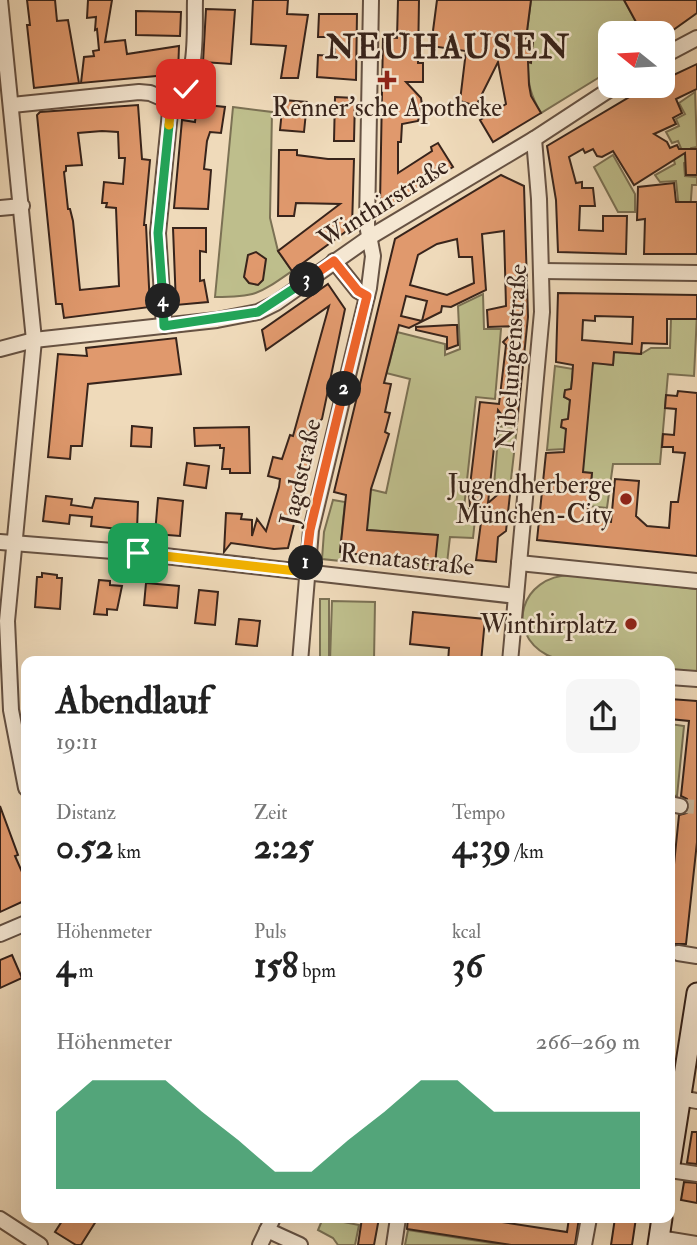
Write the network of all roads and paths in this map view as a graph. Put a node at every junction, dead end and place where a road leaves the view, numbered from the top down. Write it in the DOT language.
graph roads {
  1 [pos="0,0"];
  2 [pos="195,0"];
  3 [pos="371,0"];
  4 [pos="697,38"];
  5 [pos="676,49"];
  6 [pos="598,97"];
  7 [pos="171,102"];
  8 [pos="12,105"];
  9 [pos="534,139"];
  10 [pos="22,206"];
  11 [pos="0,208"];
  12 [pos="370,237"];
  13 [pos="334,261"];
  14 [pos="542,271"];
  15 [pos="697,273"];
  16 [pos="367,296"];
  17 [pos="164,326"];
  18 [pos="33,340"];
  19 [pos="0,349"];
  20 [pos="6,542"];
  21 [pos="519,563"];
  22 [pos="305,572"];
  23 [pos="697,581"];
  24 [pos="516,596"];
  25 [pos="300,656"];
  26 [pos="513,656"];
  27 [pos="675,677"];
  28 [pos="697,679"];
  29 [pos="21,764"];
  30 [pos="21,925"];
  31 [pos="0,934"];
  32 [pos="678,953"];
  33 [pos="697,956"];
  34 [pos="697,993"];
  35 [pos="694,1028"];
  36 [pos="689,1100"];
  37 [pos="675,1149"];
  38 [pos="675,1168"];
  39 [pos="697,1174"];
  40 [pos="0,1219"];
  41 [pos="397,1223"];
  42 [pos="588,1223"];
  43 [pos="661,1223"];
  44 [pos="270,1224"];
  45 [pos="658,1242"];
  46 [pos="697,1244"];
  47 [pos="40,1245"];
  48 [pos="260,1245"];
  49 [pos="300,1245"];
  50 [pos="394,1245"];
  51 [pos="584,1245"];
  1 -- 8 [label="street"];
  2 -- 7 [label="street"];
  3 -- 12 [label="street, Jagdstraße"];
  4 -- 5 [label="street"];
  6 -- 9 [label="street, Winthirstraße"];
  7 -- 8 [label="street"];
  7 -- 17 [label="street"];
  8 -- 10 [label="street"];
  9 -- 12 [label="street, Winthirstraße"];
  9 -- 14 [label="street, Nibelungenstraße"];
  10 -- 11 [label="street"];
  10 -- 18 [label="street"];
  12 -- 13 [label="street, Winthirstraße"];
  12 -- 16 [label="street, Jagdstraße"];
  13 -- 16 [label="street"];
  13 -- 17 [label="street, Winthirstraße"];
  14 -- 15 [label="street"];
  14 -- 21 [label="street, Nibelungenstraße"];
  16 -- 22 [label="street, Jagdstraße"];
  17 -- 18 [label="street, Winthirstraße"];
  18 -- 19 [label="street, Winthirstraße"];
  18 -- 20 [label="street"];
  20 -- 22 [label="street, Renatastraße"];
  20 -- 29 [label="street"];
  21 -- 23 [label="street"];
  21 -- 24 [label="street, Nibelungenstraße"];
  22 -- 24 [label="street, Renatastraße"];
  22 -- 25 [label="street, Jagdstraße"];
  24 -- 26 [label="street, Nibelungenstraße"];
  27 -- 28 [label="street"];
  30 -- 31 [label="street"];
  32 -- 33 [label="street"];
  34 -- 35 [label="street"];
  35 -- 36 [label="street"];
  36 -- 37 [label="street"];
  38 -- 39 [label="street"];
  40 -- 47 [label="street"];
  41 -- 50 [label="street"];
  42 -- 51 [label="street"];
  43 -- 45 [label="street"];
  44 -- 48 [label="street"];
  44 -- 49 [label="street"];
  45 -- 46 [label="street"];
}
